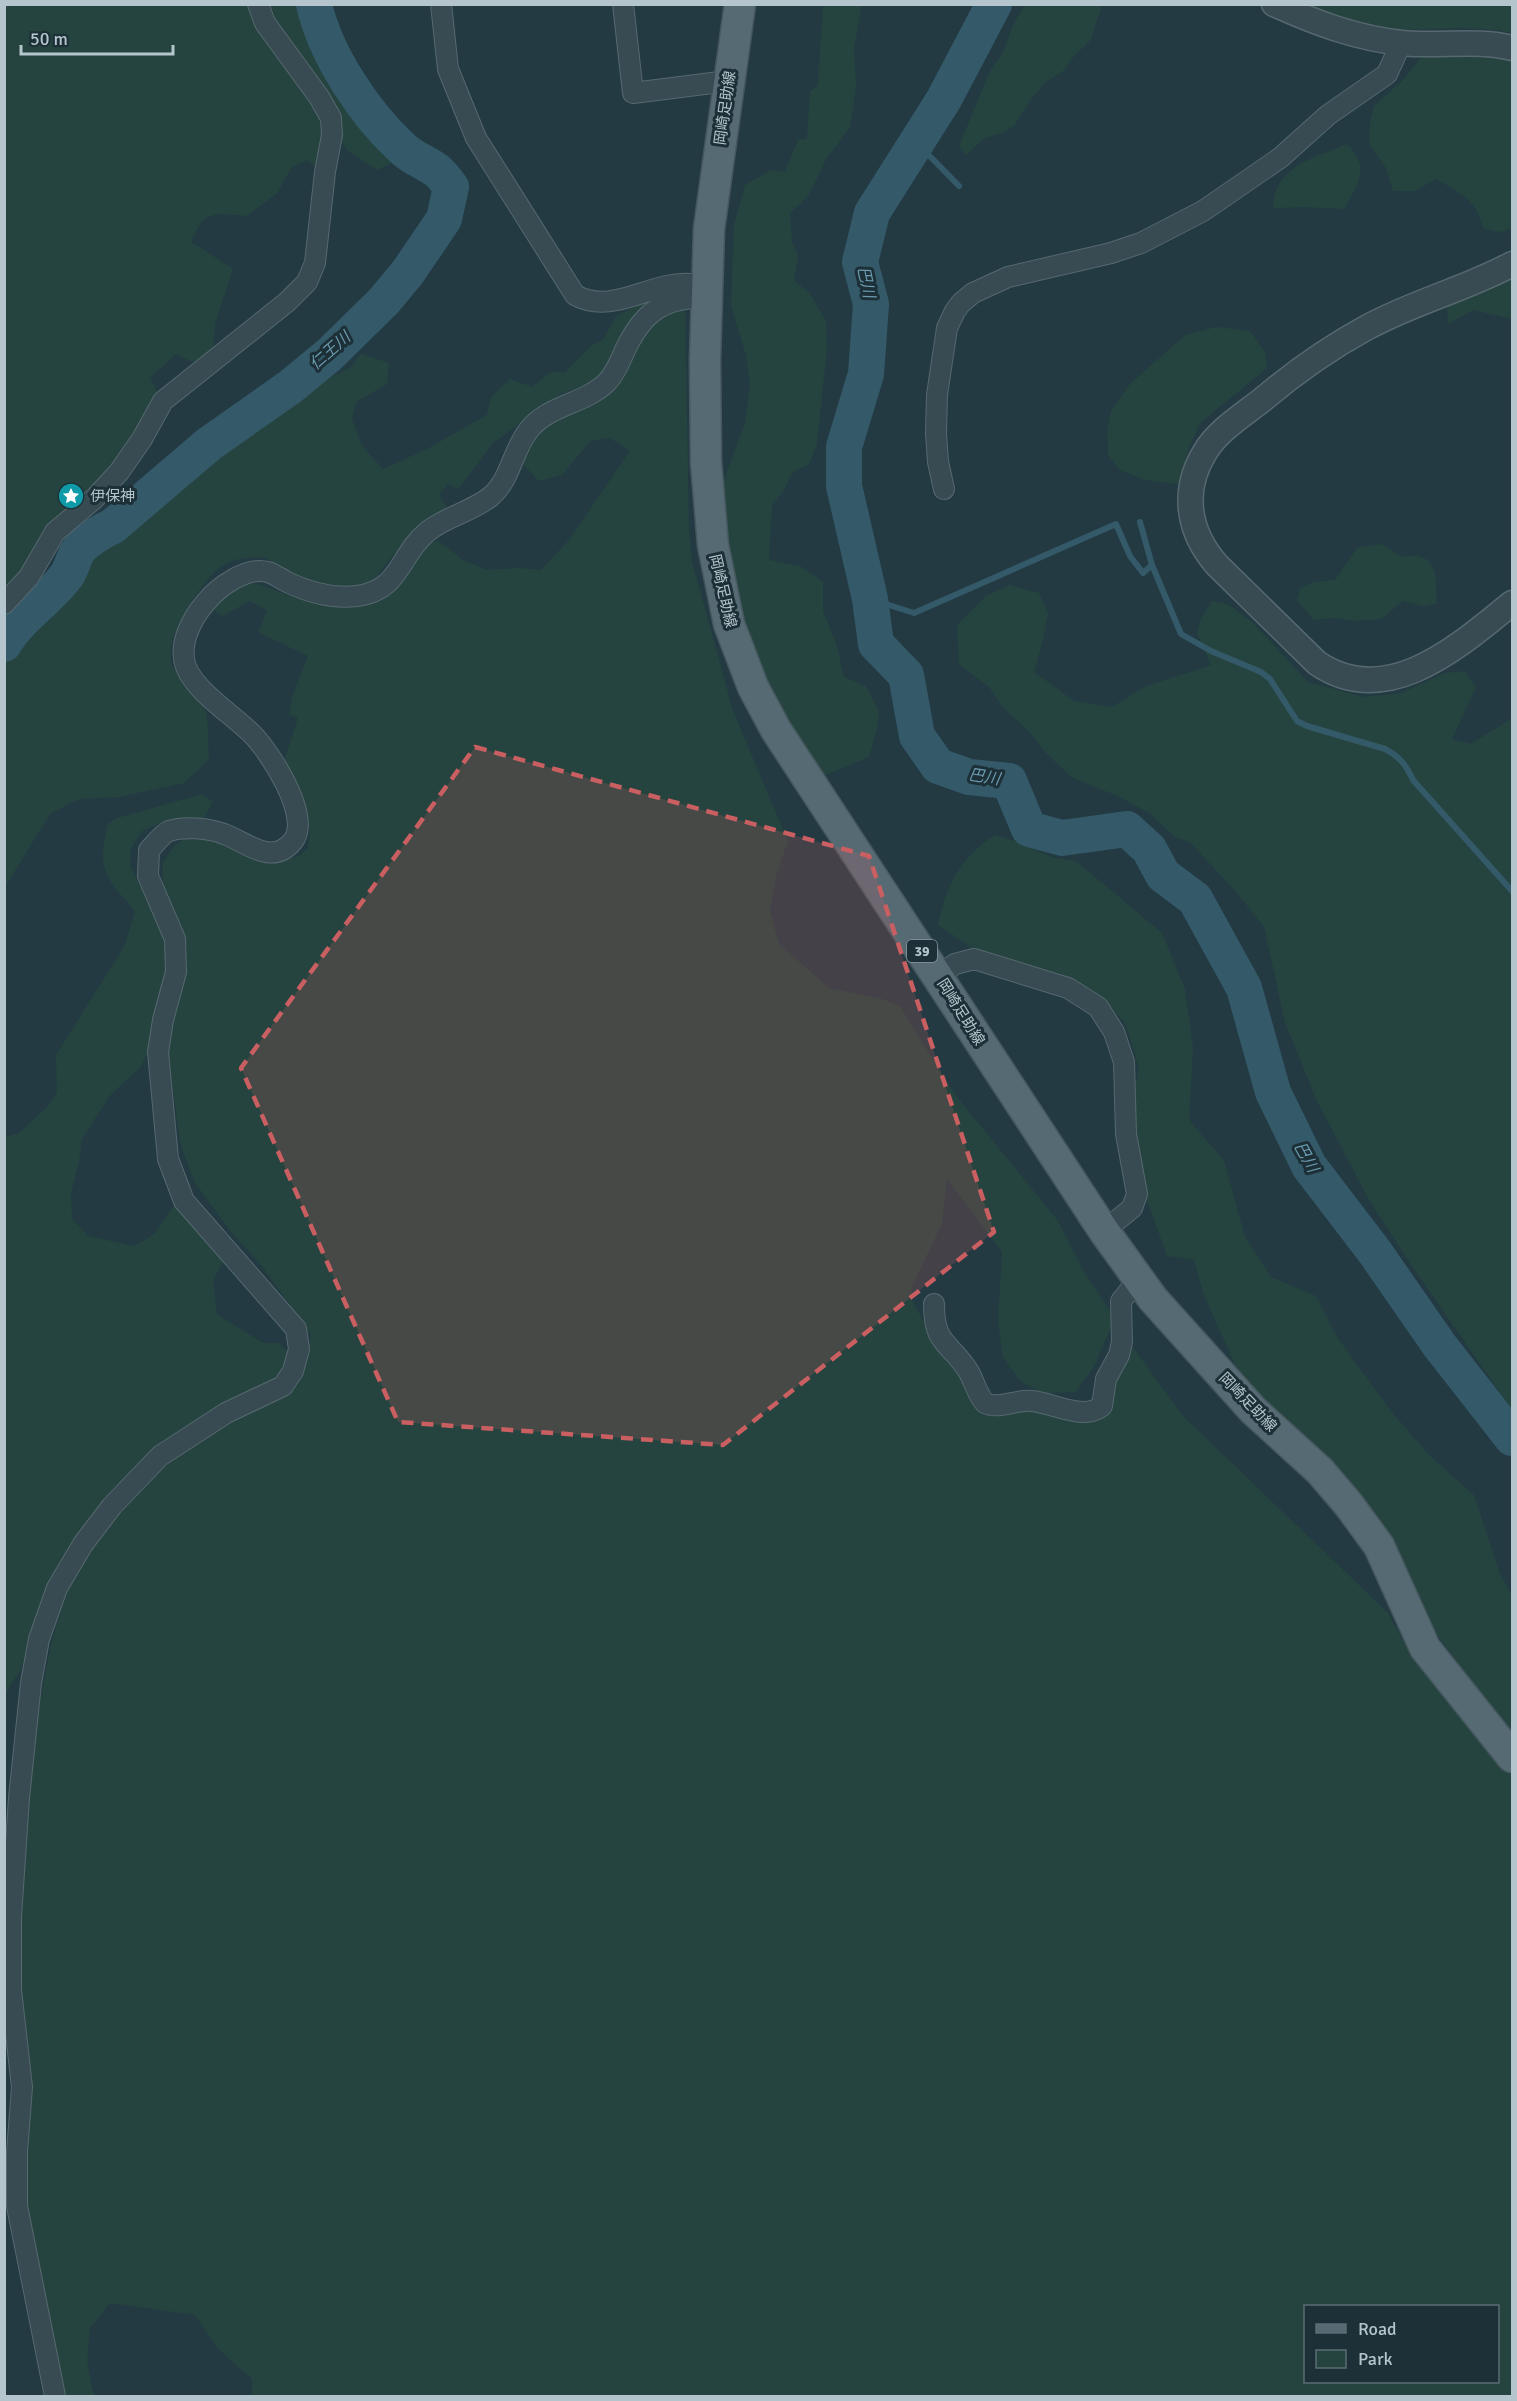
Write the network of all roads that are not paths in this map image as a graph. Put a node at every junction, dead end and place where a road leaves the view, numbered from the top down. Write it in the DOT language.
graph roads {
  1 [pos="258,4"];
  2 [pos="441,4"];
  3 [pos="623,4"];
  4 [pos="741,4"];
  5 [pos="1274,4"];
  6 [pos="1401,43"];
  7 [pos="1512,48"];
  8 [pos="728,81"];
  9 [pos="1512,264"];
  10 [pos="708,293"];
  11 [pos="944,489"];
  12 [pos="1512,603"];
  13 [pos="4,604"];
  14 [pos="938,976"];
  15 [pos="1104,1231"];
  16 [pos="1142,1282"];
  17 [pos="934,1304"];
  18 [pos="1512,1757"];
  19 [pos="56,2397"];
  1 -- 13 [label="street"];
  2 -- 10 [label="street"];
  3 -- 8 [label="street"];
  4 -- 8 [label="main road, 岡崎足助線 / 39"];
  5 -- 6 [label="street"];
  6 -- 7 [label="street"];
  6 -- 11 [label="street"];
  8 -- 10 [label="main road, 岡崎足助線 / 39"];
  9 -- 12 [label="street"];
  10 -- 14 [label="main road, 岡崎足助線 / 39"];
  10 -- 19 [label="street"];
  14 -- 15 [label="main road, 岡崎足助線 / 39"];
  14 -- 15 [label="street"];
  15 -- 16 [label="main road, 岡崎足助線 / 39"];
  16 -- 17 [label="street"];
  16 -- 18 [label="main road, 岡崎足助線 / 39"];
}
